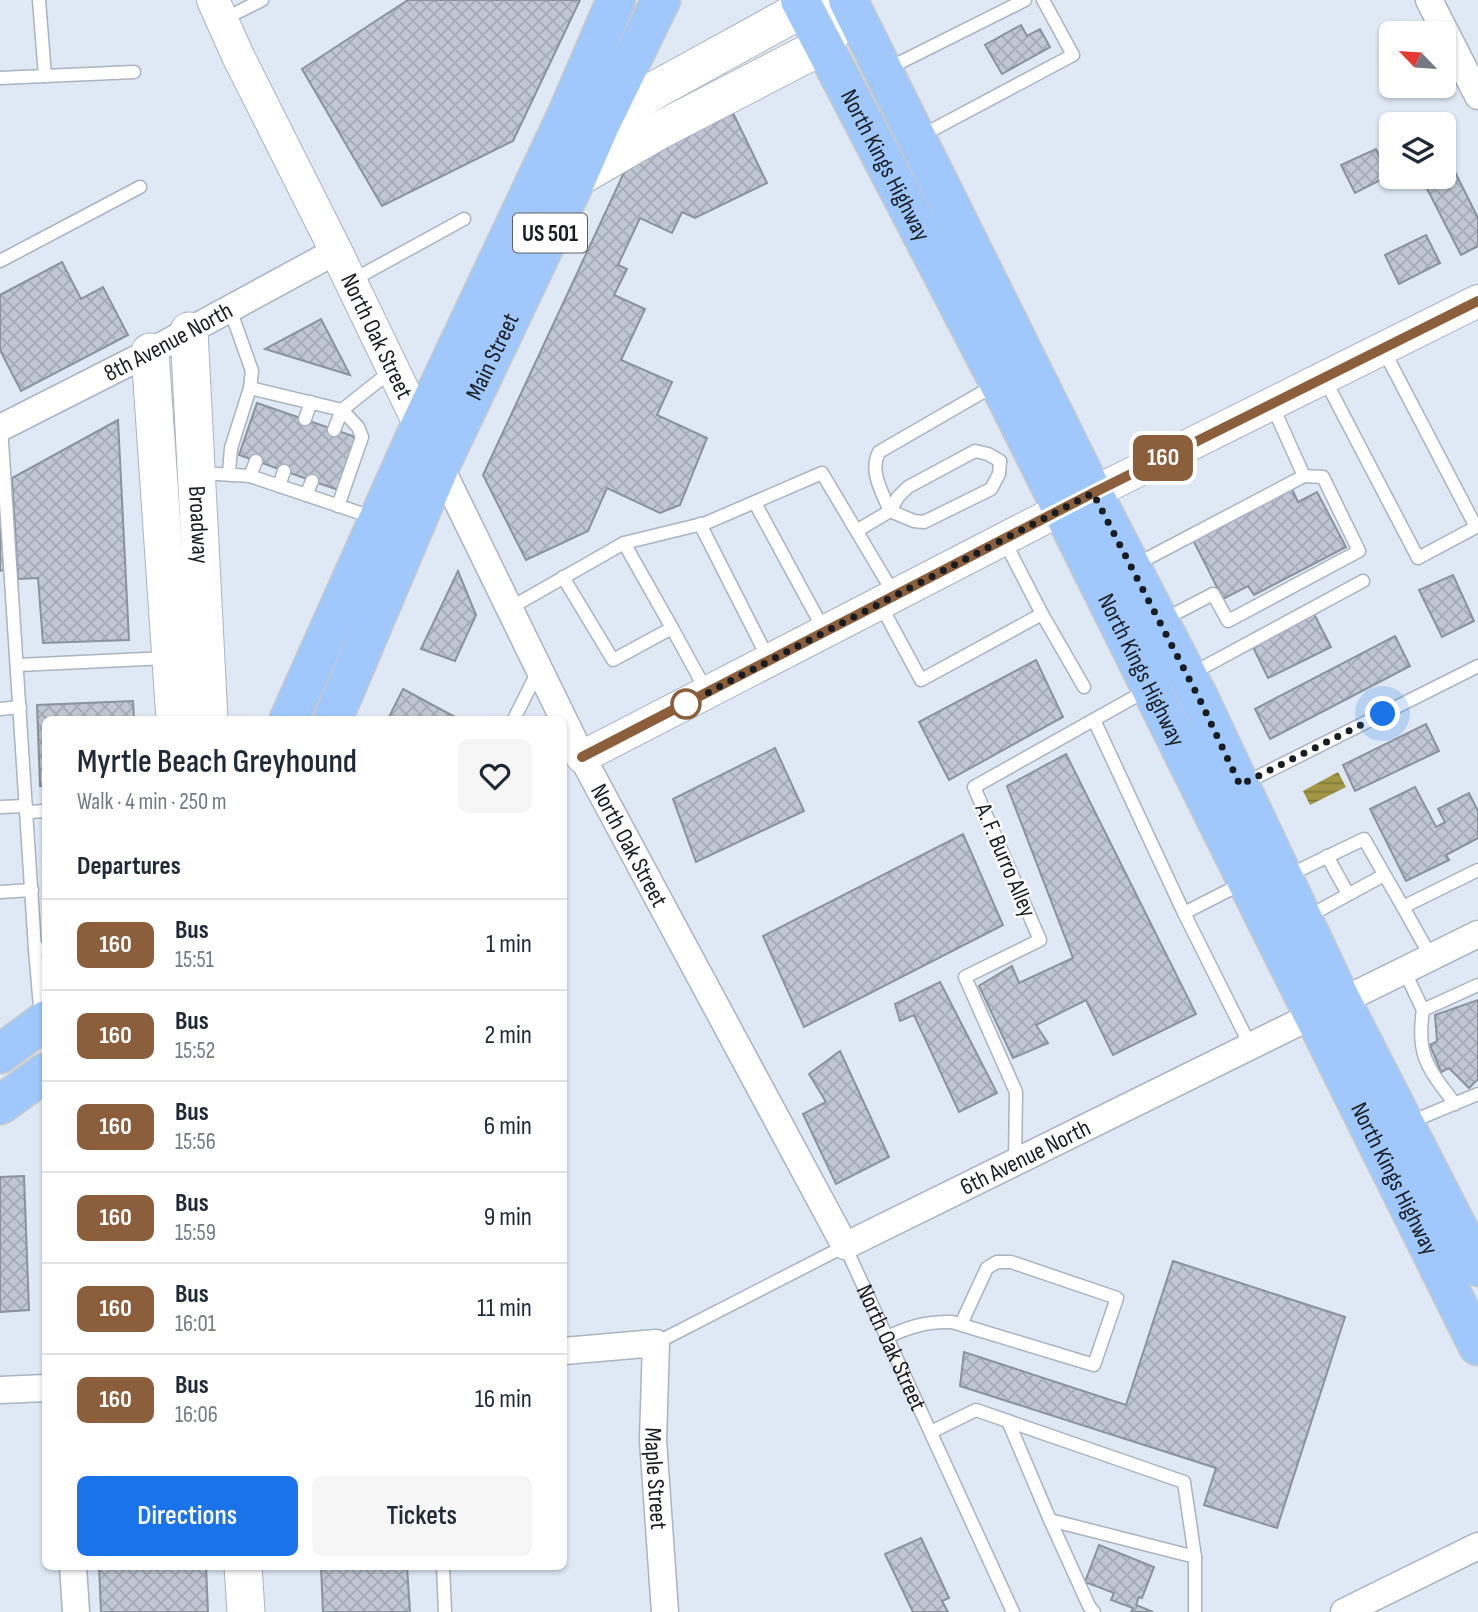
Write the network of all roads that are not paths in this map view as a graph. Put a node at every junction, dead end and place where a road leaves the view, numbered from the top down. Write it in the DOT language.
graph roads {
  1 [pos="39,0"];
  2 [pos="262,0"];
  3 [pos="616,0"];
  4 [pos="661,0"];
  5 [pos="1025,0"];
  6 [pos="1044,0"];
  7 [pos="1429,0"];
  8 [pos="853,2"];
  9 [pos="802,4"];
  10 [pos="217,10"];
  11 [pos="824,45"];
  12 [pos="883,71"];
  13 [pos="134,72"];
  14 [pos="45,76"];
  15 [pos="0,78"];
  16 [pos="1478,96"];
  17 [pos="601,122"];
  18 [pos="917,138"];
  19 [pos="561,169"];
  20 [pos="140,187"];
  21 [pos="464,219"];
  22 [pos="336,251"];
  23 [pos="0,261"];
  24 [pos="350,281"];
  25 [pos="1478,301"];
  26 [pos="230,309"];
  27 [pos="190,331"];
  28 [pos="1383,349"];
  29 [pos="150,352"];
  30 [pos="393,369"];
  31 [pos="1324,378"];
  32 [pos="999,383"];
  33 [pos="250,388"];
  34 [pos="281,395"];
  35 [pos="311,402"];
  36 [pos="1272,404"];
  37 [pos="276,410"];
  38 [pos="342,410"];
  39 [pos="305,419"];
  40 [pos="1,426"];
  41 [pos="420,426"];
  42 [pos="334,430"];
  43 [pos="1016,455"];
  44 [pos="256,461"];
  45 [pos="440,466"];
  46 [pos="284,471"];
  47 [pos="213,473"];
  48 [pos="250,476"];
  49 [pos="1304,476"];
  50 [pos="312,481"];
  51 [pos="279,486"];
  52 [pos="306,495"];
  53 [pos="1077,501"];
  54 [pos="755,503"];
  55 [pos="338,506"];
  56 [pos="890,511"];
  57 [pos="378,520"];
  58 [pos="700,524"];
  59 [pos="858,530"];
  60 [pos="1004,539"];
  61 [pos="624,543"];
  62 [pos="1131,567"];
  63 [pos="563,577"];
  64 [pos="1363,581"];
  65 [pos="887,599"];
  66 [pos="510,608"];
  67 [pos="1042,614"];
  68 [pos="1160,622"];
  69 [pos="673,628"];
  70 [pos="825,632"];
  71 [pos="170,657"];
  72 [pos="770,660"];
  73 [pos="18,665"];
  74 [pos="1478,666"];
  75 [pos="539,667"];
  76 [pos="1187,675"];
  77 [pos="1084,687"];
  78 [pos="1151,688"];
  79 [pos="707,693"];
  80 [pos="20,707"];
  81 [pos="0,709"];
  82 [pos="174,716"];
  83 [pos="209,716"];
  84 [pos="290,716"];
  85 [pos="334,716"];
  86 [pos="515,716"];
  87 [pos="562,716"];
  88 [pos="1094,720"];
  89 [pos="567,726"];
  90 [pos="582,757"];
  91 [pos="1224,794"];
  92 [pos="0,807"];
  93 [pos="27,809"];
  94 [pos="42,811"];
  95 [pos="1327,856"];
  96 [pos="1478,870"];
  97 [pos="1384,875"];
  98 [pos="1265,879"];
  99 [pos="32,890"];
  100 [pos="0,892"];
  101 [pos="1348,894"];
  102 [pos="1403,907"];
  103 [pos="1184,912"];
  104 [pos="1304,919"];
  105 [pos="1478,934"];
  106 [pos="40,949"];
  107 [pos="1431,957"];
  108 [pos="1404,970"];
  109 [pos="1478,985"];
  110 [pos="42,998"];
  111 [pos="1327,1007"];
  112 [pos="1423,1010"];
  113 [pos="42,1023"];
  114 [pos="1250,1045"];
  115 [pos="0,1055"];
  116 [pos="42,1083"];
  117 [pos="1478,1094"];
  118 [pos="1455,1104"];
  119 [pos="0,1105"];
  120 [pos="1405,1125"];
  121 [pos="1015,1162"];
  122 [pos="845,1246"];
  123 [pos="1478,1267"];
  124 [pos="961,1324"];
  125 [pos="887,1337"];
  126 [pos="656,1343"];
  127 [pos="1478,1346"];
  128 [pos="567,1351"];
  129 [pos="42,1388"];
  130 [pos="0,1390"];
  131 [pos="1008,1421"];
  132 [pos="930,1432"];
  133 [pos="1050,1520"];
  134 [pos="1478,1546"];
  135 [pos="1195,1557"];
  136 [pos="73,1570"];
  137 [pos="243,1570"];
  138 [pos="265,1570"];
  139 [pos="443,1570"];
  140 [pos="1378,1604"];
  141 [pos="76,1612"];
  142 [pos="246,1612"];
  143 [pos="268,1612"];
  144 [pos="445,1612"];
  145 [pos="665,1612"];
  146 [pos="1013,1612"];
  147 [pos="1094,1612"];
  148 [pos="1195,1612"];
  149 [pos="1344,1612"];
  1 -- 14 [label="lane"];
  2 -- 10 [label="lane"];
  3 -- 19 [label="main road, Main Street / US 501"];
  4 -- 17 [label="main road, Main Street / US 501"];
  5 -- 12 [label="lane"];
  6 -- 18 [label="lane"];
  7 -- 16 [label="street"];
  8 -- 9 [label="main road"];
  8 -- 11 [label="main road"];
  8 -- 12 [label="main road, North Kings Highway"];
  9 -- 11 [label="main road, North Kings Highway"];
  9 -- 17 [label="main road"];
  10 -- 22 [label="street, North Oak Street"];
  11 -- 19 [label="main road"];
  11 -- 32 [label="main road, North Kings Highway"];
  12 -- 18 [label="main road, North Kings Highway"];
  13 -- 14 [label="lane"];
  14 -- 15 [label="lane"];
  17 -- 19 [label="main road, Main Street / US 501"];
  18 -- 53 [label="main road, North Kings Highway"];
  19 -- 41 [label="main road, Main Street / US 501"];
  19 -- 45 [label="main road, Main Street / US 501"];
  20 -- 23 [label="lane"];
  21 -- 24 [label="lane"];
  22 -- 24 [label="street, North Oak Street"];
  22 -- 26 [label="street, 8th Avenue North"];
  24 -- 30 [label="street, North Oak Street"];
  25 -- 28 [label="street"];
  26 -- 27 [label="street, 8th Avenue North"];
  26 -- 33 [label="lane"];
  27 -- 29 [label="street, 8th Avenue North"];
  27 -- 47 [label="main road, Broadway"];
  28 -- 31 [label="street"];
  28 -- 31 [label="lane"];
  29 -- 40 [label="street, 8th Avenue North"];
  29 -- 71 [label="main road, Broadway"];
  30 -- 38 [label="lane"];
  30 -- 41 [label="street, North Oak Street"];
  31 -- 36 [label="street"];
  32 -- 43 [label="main road, North Kings Highway"];
  32 -- 56 [label="lane"];
  33 -- 34 [label="lane"];
  33 -- 47 [label="lane"];
  34 -- 35 [label="lane"];
  34 -- 37 [label="lane"];
  35 -- 38 [label="lane"];
  35 -- 39 [label="lane"];
  36 -- 49 [label="lane"];
  36 -- 53 [label="street"];
  38 -- 42 [label="lane"];
  38 -- 55 [label="lane"];
  40 -- 73 [label="lane"];
  41 -- 45 [label="street, North Oak Street"];
  41 -- 57 [label="main road, Main Street / US 501"];
  43 -- 53 [label="main road, North Kings Highway"];
  43 -- 56 [label="lane"];
  43 -- 56 [label="lane"];
  44 -- 48 [label="lane"];
  45 -- 66 [label="street, North Oak Street"];
  45 -- 85 [label="main road, Main Street / US 501"];
  46 -- 51 [label="lane"];
  47 -- 48 [label="lane"];
  47 -- 83 [label="main road, Broadway"];
  48 -- 51 [label="lane"];
  49 -- 62 [label="lane"];
  49 -- 68 [label="lane"];
  50 -- 52 [label="lane"];
  51 -- 52 [label="lane"];
  52 -- 55 [label="lane"];
  53 -- 60 [label="street"];
  53 -- 62 [label="main road, North Kings Highway"];
  53 -- 78 [label="main road, North Kings Highway"];
  54 -- 58 [label="lane"];
  54 -- 59 [label="lane"];
  54 -- 70 [label="lane"];
  55 -- 57 [label="lane"];
  56 -- 59 [label="lane"];
  57 -- 84 [label="main road, Main Street / US 501"];
  58 -- 61 [label="lane"];
  58 -- 72 [label="lane"];
  59 -- 65 [label="lane"];
  60 -- 65 [label="street"];
  60 -- 67 [label="lane"];
  61 -- 63 [label="lane"];
  61 -- 69 [label="lane"];
  62 -- 68 [label="main road, North Kings Highway"];
  63 -- 66 [label="lane"];
  63 -- 69 [label="lane"];
  64 -- 76 [label="lane"];
  65 -- 67 [label="lane"];
  65 -- 70 [label="street"];
  66 -- 75 [label="street, North Oak Street"];
  67 -- 77 [label="lane"];
  68 -- 76 [label="main road, North Kings Highway"];
  69 -- 79 [label="lane"];
  70 -- 72 [label="street"];
  71 -- 73 [label="lane"];
  71 -- 82 [label="main road, Broadway"];
  72 -- 79 [label="street"];
  73 -- 80 [label="lane"];
  74 -- 91 [label="lane"];
  75 -- 86 [label="lane"];
  75 -- 87 [label="street, North Oak Street"];
  76 -- 91 [label="main road, North Kings Highway"];
  78 -- 88 [label="lane, A. F. Burro Alley"];
  78 -- 91 [label="main road, North Kings Highway"];
  79 -- 90 [label="street"];
  80 -- 81 [label="lane"];
  80 -- 93 [label="lane"];
  88 -- 103 [label="lane"];
  88 -- 121 [label="lane, A. F. Burro Alley"];
  89 -- 90 [label="street, North Oak Street"];
  90 -- 122 [label="street, North Oak Street"];
  91 -- 98 [label="main road, North Kings Highway"];
  92 -- 93 [label="lane"];
  93 -- 94 [label="lane"];
  93 -- 99 [label="lane"];
  95 -- 97 [label="lane"];
  95 -- 98 [label="lane"];
  95 -- 101 [label="lane"];
  96 -- 102 [label="lane"];
  97 -- 101 [label="lane"];
  97 -- 102 [label="lane"];
  98 -- 103 [label="lane"];
  98 -- 104 [label="main road, North Kings Highway"];
  98 -- 111 [label="main road, North Kings Highway"];
  99 -- 100 [label="lane"];
  99 -- 106 [label="lane"];
  101 -- 104 [label="lane"];
  102 -- 107 [label="lane"];
  103 -- 114 [label="lane"];
  104 -- 111 [label="main road, North Kings Highway"];
  105 -- 107 [label="street, 6th Avenue North"];
  106 -- 110 [label="lane"];
  107 -- 108 [label="street, 6th Avenue North"];
  108 -- 111 [label="street, 6th Avenue North"];
  108 -- 112 [label="lane"];
  109 -- 112 [label="lane"];
  111 -- 114 [label="street, 6th Avenue North"];
  111 -- 120 [label="main road, North Kings Highway"];
  111 -- 127 [label="main road, North Kings Highway"];
  112 -- 118 [label="lane"];
  113 -- 115 [label="main road"];
  114 -- 121 [label="street, 6th Avenue North"];
  116 -- 119 [label="main road"];
  117 -- 118 [label="lane"];
  118 -- 120 [label="lane"];
  120 -- 123 [label="main road, North Kings Highway"];
  121 -- 122 [label="street, 6th Avenue North"];
  122 -- 125 [label="lane, North Oak Street"];
  122 -- 126 [label="lane, 6th Avenue North"];
  124 -- 124 [label="lane"];
  124 -- 125 [label="lane"];
  125 -- 132 [label="lane, North Oak Street"];
  126 -- 128 [label="street, 6th Avenue North"];
  126 -- 145 [label="street, Maple Street"];
  129 -- 130 [label="street"];
  131 -- 132 [label="lane"];
  131 -- 133 [label="lane"];
  131 -- 135 [label="lane"];
  132 -- 146 [label="lane, North Oak Street"];
  133 -- 135 [label="lane"];
  133 -- 147 [label="lane"];
  134 -- 140 [label="street"];
  135 -- 148 [label="lane"];
  136 -- 141 [label="street"];
  137 -- 142 [label="main road"];
  138 -- 143 [label="main road"];
  139 -- 144 [label="lane"];
  140 -- 149 [label="street"];
}
